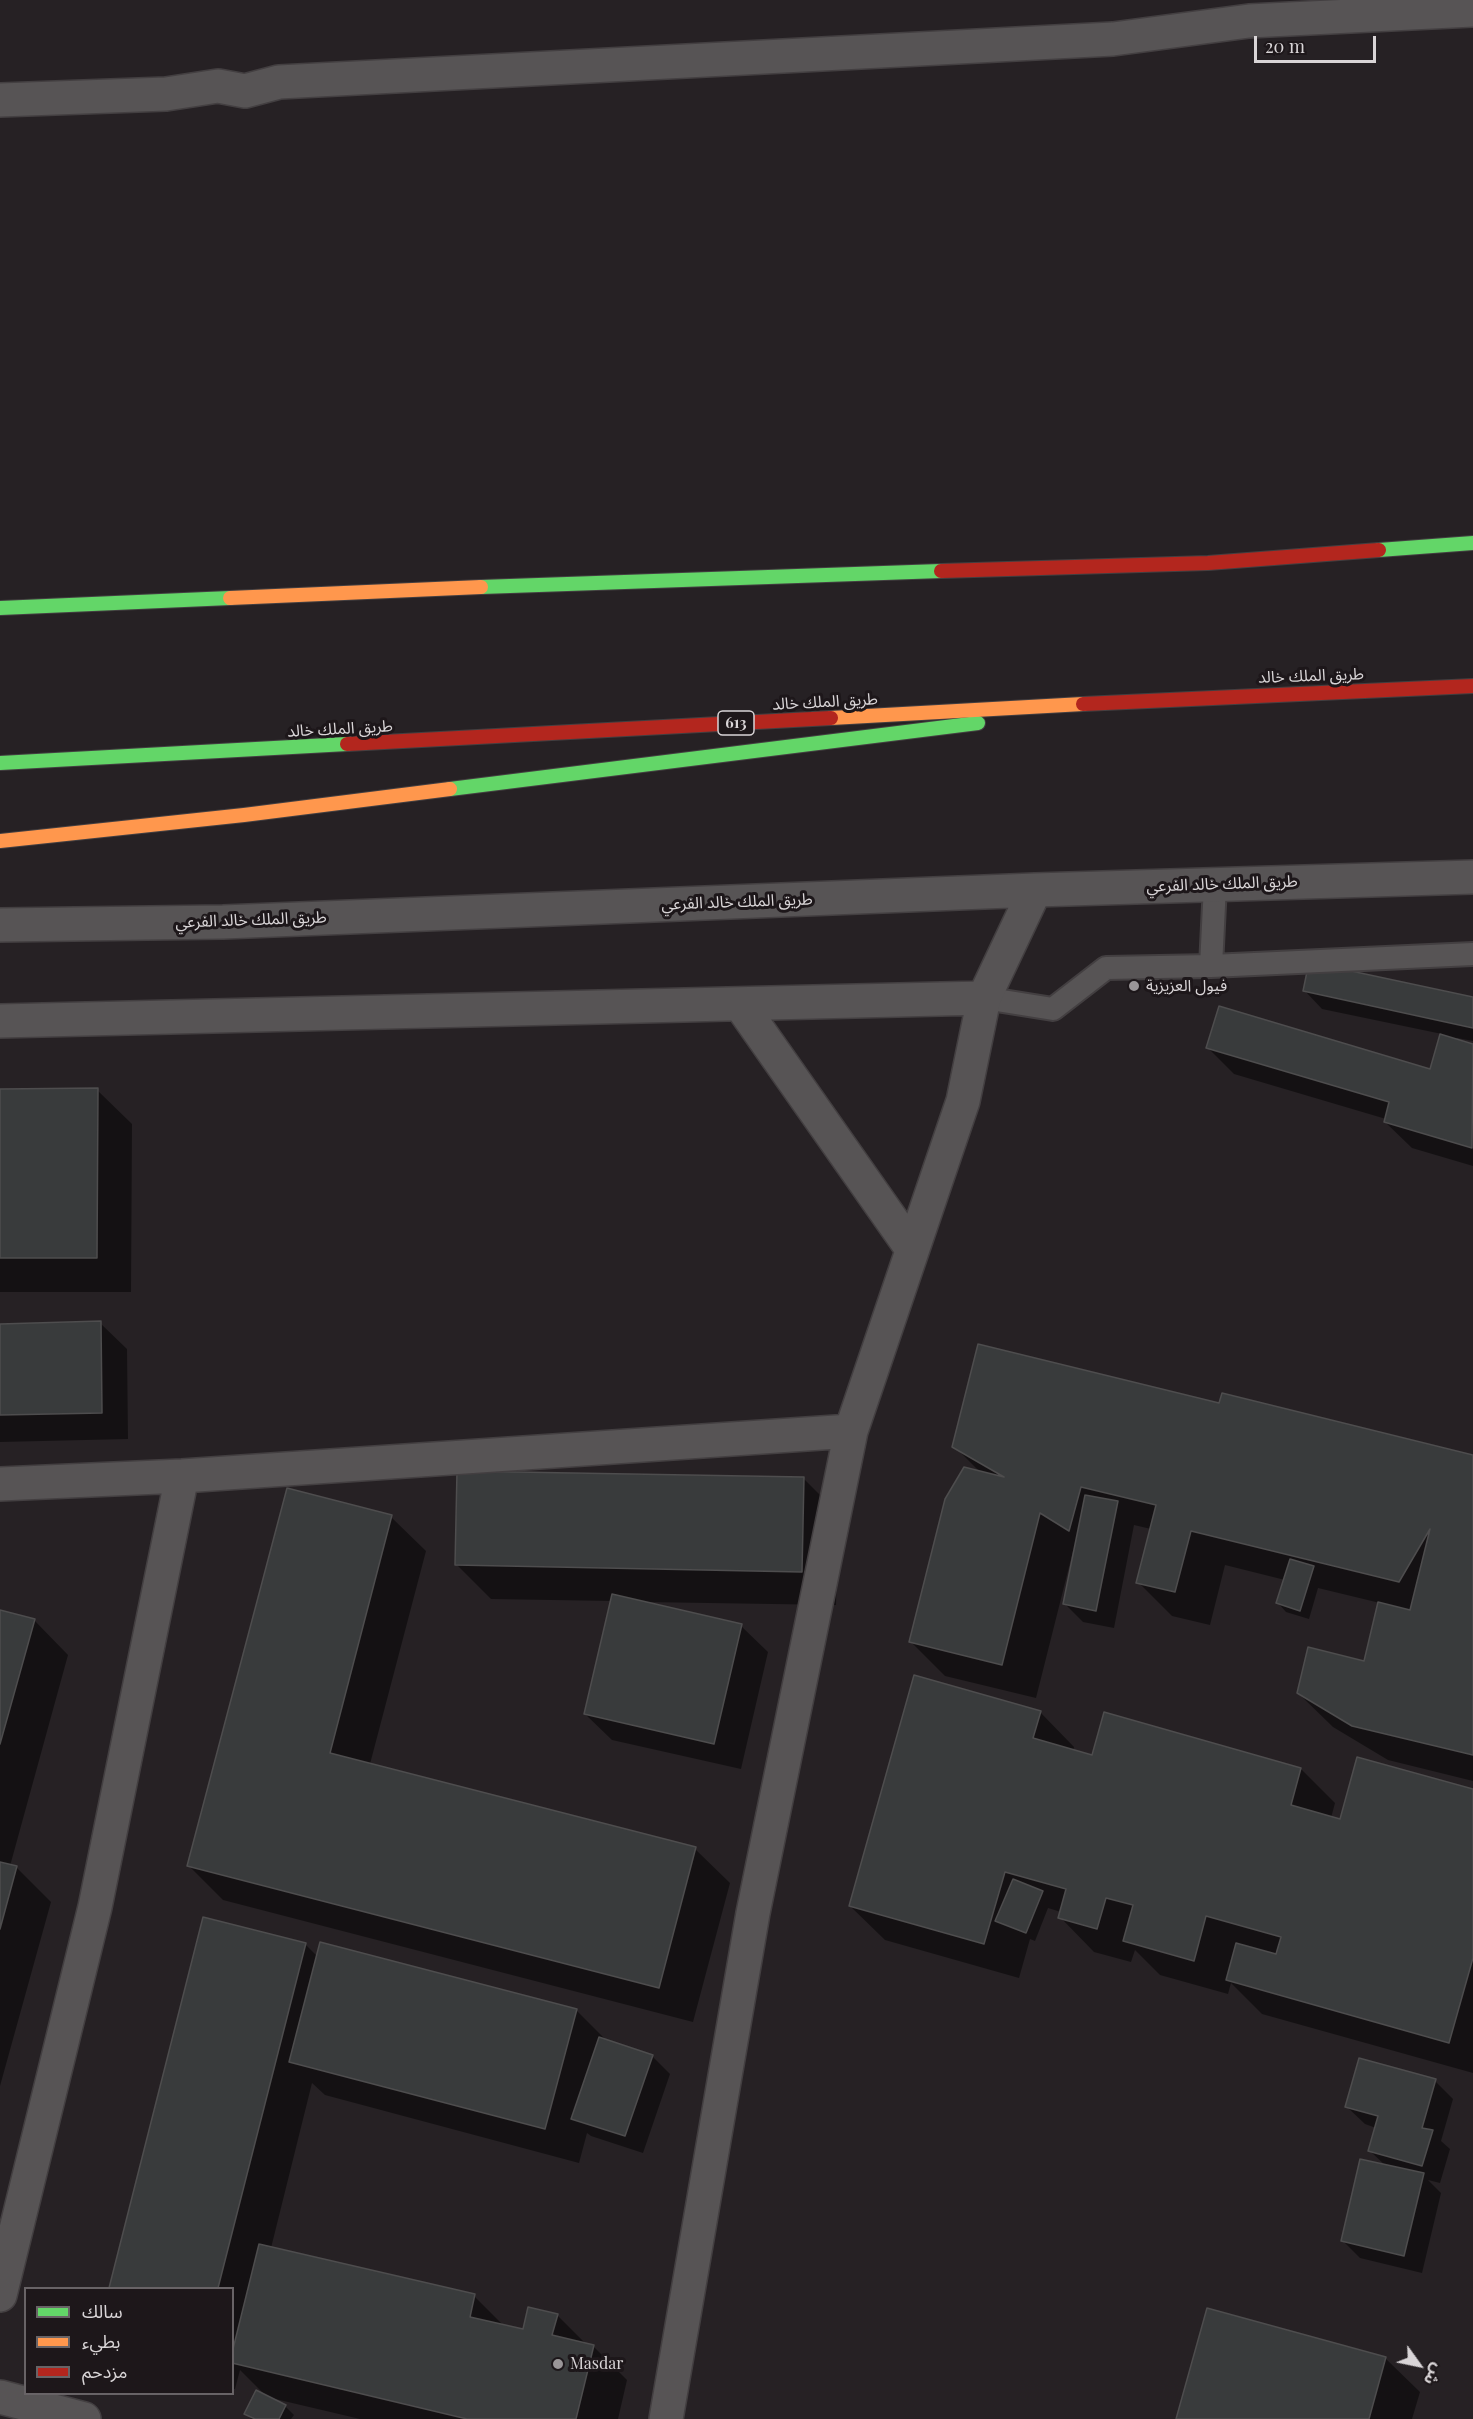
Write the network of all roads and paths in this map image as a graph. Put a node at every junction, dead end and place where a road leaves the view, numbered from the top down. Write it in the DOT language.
graph roads {
  1 [pos="1473,10"];
  2 [pos="0,99"];
  3 [pos="1473,543"];
  4 [pos="0,608"];
  5 [pos="1473,686"];
  6 [pos="1170,699"];
  7 [pos="0,763"];
  8 [pos="0,841"];
  9 [pos="1473,877"];
  10 [pos="1215,885"];
  11 [pos="1035,890"];
  12 [pos="0,925"];
  13 [pos="1473,954"];
  14 [pos="1211,966"];
  15 [pos="984,998"];
  16 [pos="740,1004"];
  17 [pos="0,1021"];
  18 [pos="912,1249"];
  19 [pos="851,1431"];
  20 [pos="182,1476"];
  21 [pos="0,1484"];
  22 [pos="0,2295"];
  23 [pos="0,2397"];
  24 [pos="84,2419"];
  25 [pos="666,2419"];
  1 -- 2 [label="street"];
  3 -- 4 [label="main road"];
  5 -- 6 [label="main road, طريق الملك خالد / 613"];
  6 -- 7 [label="main road, طريق الملك خالد / 613"];
  6 -- 8 [label="main road"];
  9 -- 10 [label="street, طريق الملك خالد الفرعي"];
  10 -- 11 [label="street, طريق الملك خالد الفرعي"];
  10 -- 14 [label="lane"];
  11 -- 12 [label="street, طريق الملك خالد الفرعي"];
  11 -- 15 [label="street"];
  13 -- 14 [label="lane"];
  14 -- 15 [label="lane"];
  15 -- 16 [label="street"];
  15 -- 18 [label="street"];
  16 -- 17 [label="street"];
  16 -- 18 [label="street"];
  18 -- 19 [label="street"];
  19 -- 20 [label="street"];
  19 -- 25 [label="street"];
  20 -- 21 [label="street"];
  20 -- 22 [label="street"];
  23 -- 24 [label="street"];
}
